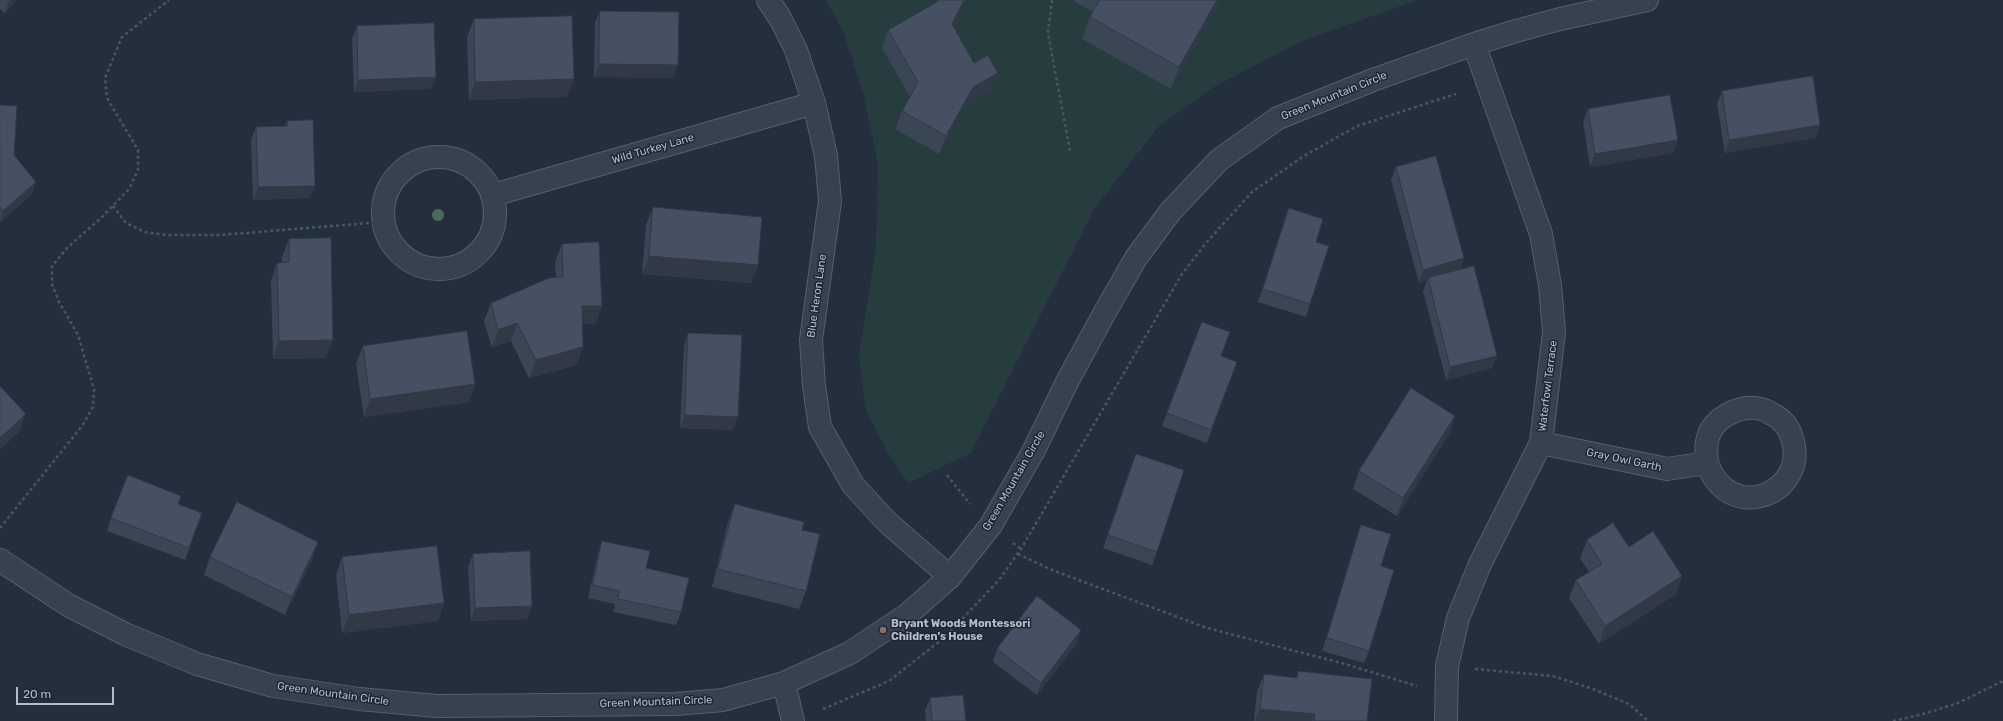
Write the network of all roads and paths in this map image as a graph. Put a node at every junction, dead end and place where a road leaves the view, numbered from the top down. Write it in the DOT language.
graph roads {
  1 [pos="168,0"];
  2 [pos="768,0"];
  3 [pos="1052,0"];
  4 [pos="1647,0"];
  5 [pos="1474,44"];
  6 [pos="1456,94"];
  7 [pos="814,103"];
  8 [pos="1070,151"];
  9 [pos="493,195"];
  10 [pos="113,206"];
  11 [pos="382,222"];
  12 [pos="1541,443"];
  13 [pos="1707,463"];
  14 [pos="947,475"];
  15 [pos="974,508"];
  16 [pos="0,528"];
  17 [pos="1018,554"];
  18 [pos="0,560"];
  19 [pos="950,577"];
  20 [pos="1486,670"];
  21 [pos="2003,681"];
  22 [pos="784,683"];
  23 [pos="1446,687"];
  24 [pos="823,709"];
  25 [pos="794,721"];
  26 [pos="1446,721"];
  27 [pos="1648,721"];
  28 [pos="1893,721"];
  1 -- 10 [label="path"];
  2 -- 7 [label="street, Blue Heron Lane"];
  3 -- 8 [label="path"];
  4 -- 5 [label="street, Green Mountain Circle"];
  5 -- 12 [label="street, Waterfowl Terrace"];
  5 -- 19 [label="street, Green Mountain Circle"];
  6 -- 17 [label="path"];
  7 -- 9 [label="street, Wild Turkey Lane"];
  7 -- 19 [label="street, Blue Heron Lane"];
  9 -- 11 [label="street"];
  9 -- 11 [label="street"];
  10 -- 11 [label="path"];
  10 -- 16 [label="path"];
  12 -- 13 [label="street, Gray Owl Garth"];
  12 -- 23 [label="street, Waterfowl Terrace"];
  13 -- 13 [label="street"];
  14 -- 15 [label="path"];
  17 -- 23 [label="path"];
  17 -- 24 [label="path"];
  18 -- 22 [label="street, Green Mountain Circle"];
  19 -- 22 [label="street, Green Mountain Circle"];
  20 -- 27 [label="path"];
  21 -- 28 [label="path"];
  22 -- 25 [label="street"];
  23 -- 26 [label="street, Waterfowl Terrace"];
}
